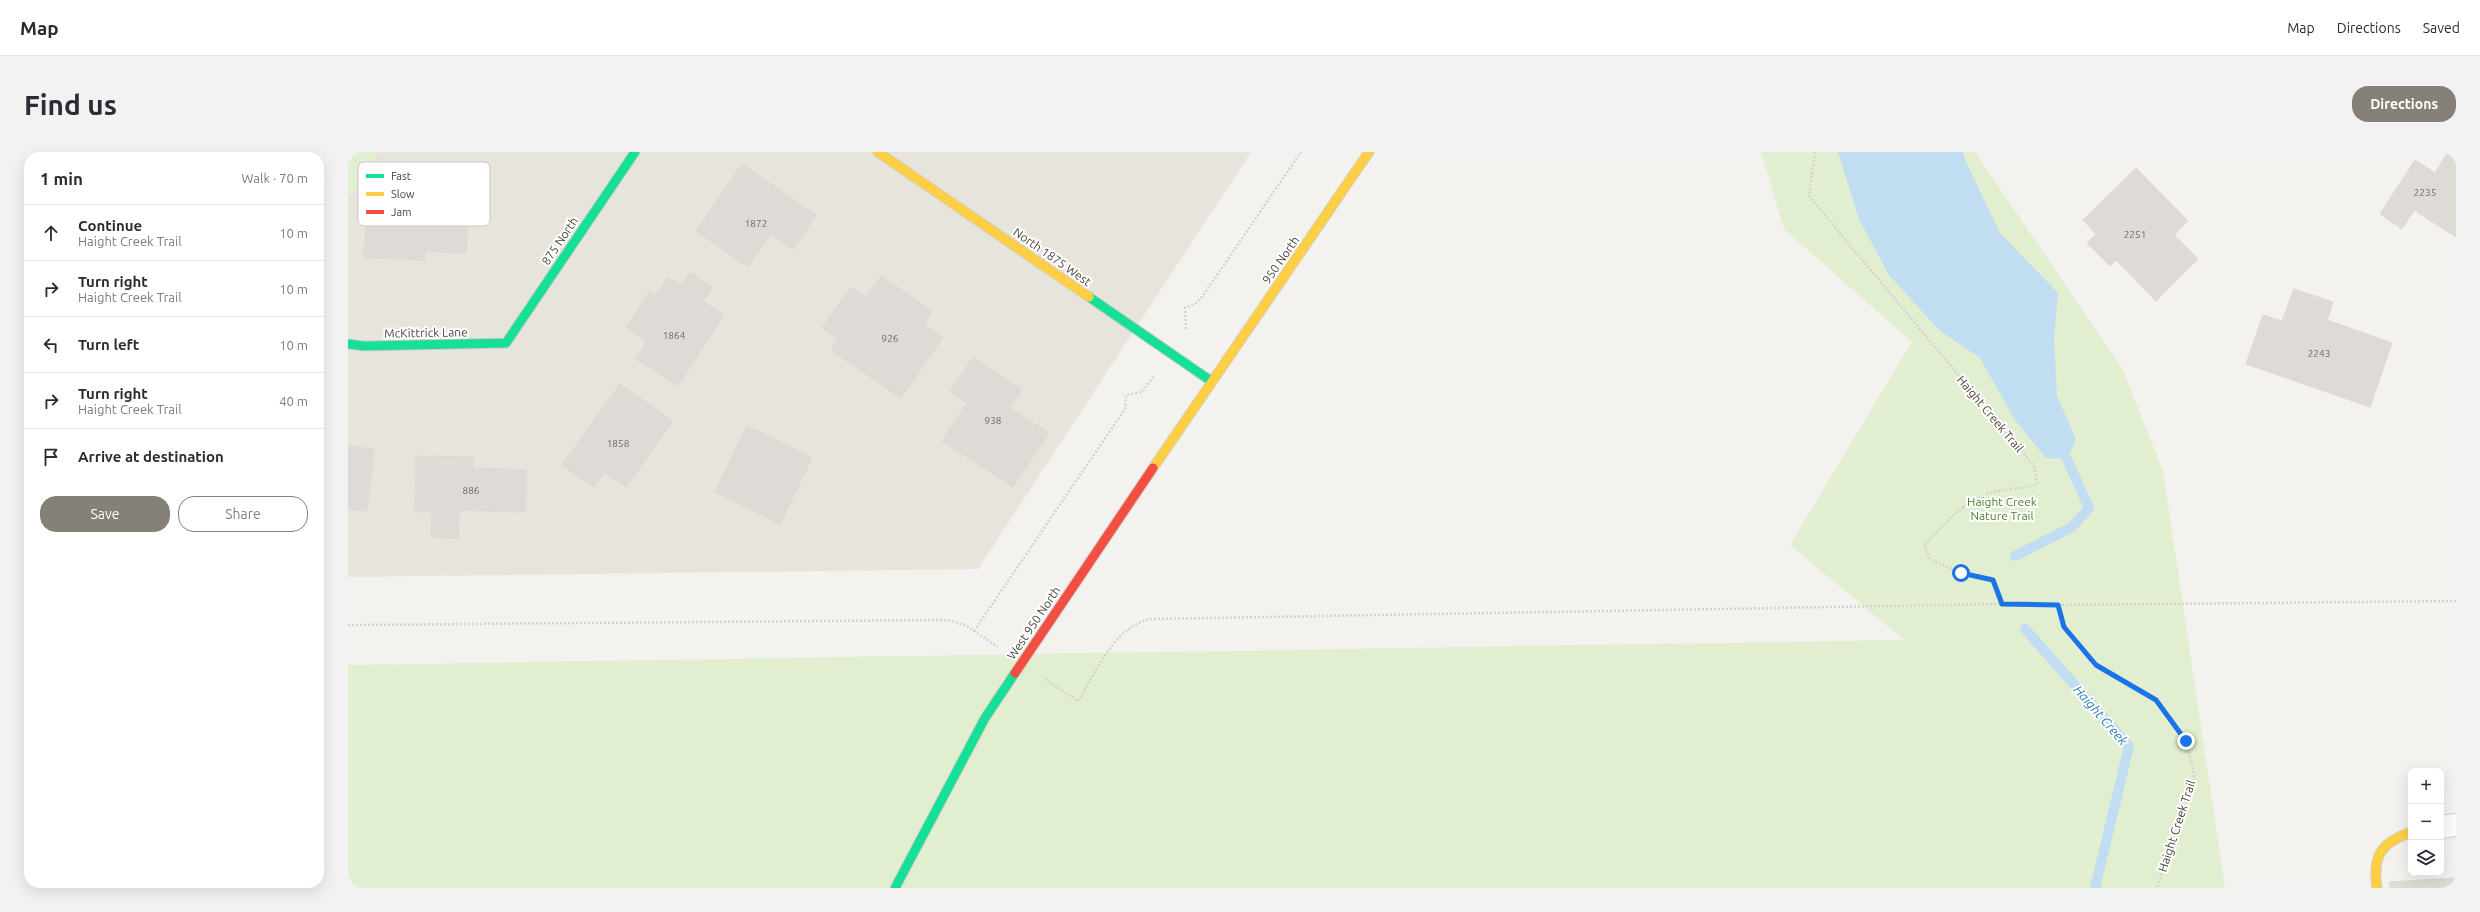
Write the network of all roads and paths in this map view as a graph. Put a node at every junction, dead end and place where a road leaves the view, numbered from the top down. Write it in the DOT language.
graph roads {
  1 [pos="635,152"];
  2 [pos="878,152"];
  3 [pos="1301,152"];
  4 [pos="1369,152"];
  5 [pos="1815,152"];
  6 [pos="1185,308"];
  7 [pos="506,343"];
  8 [pos="348,344"];
  9 [pos="1212,381"];
  10 [pos="1126,395"];
  11 [pos="2456,601"];
  12 [pos="2002,604"];
  13 [pos="2058,605"];
  14 [pos="348,625"];
  15 [pos="1078,701"];
  16 [pos="2456,825"];
  17 [pos="2444,827"];
  18 [pos="2408,833"];
  19 [pos="895,888"];
  20 [pos="2157,888"];
  21 [pos="2377,888"];
  1 -- 7 [label="street, 875 North"];
  2 -- 9 [label="street, North 1875 West"];
  3 -- 6 [label="path"];
  4 -- 9 [label="street, 950 North"];
  5 -- 12 [label="path, Haight Creek Trail"];
  7 -- 8 [label="street, McKittrick Lane"];
  9 -- 19 [label="street, West 950 North"];
  10 -- 14 [label="path"];
  11 -- 13 [label="path"];
  12 -- 13 [label="path"];
  12 -- 15 [label="path"];
  13 -- 20 [label="path, Haight Creek Trail"];
  16 -- 17 [label="street"];
  18 -- 21 [label="street"];
}
